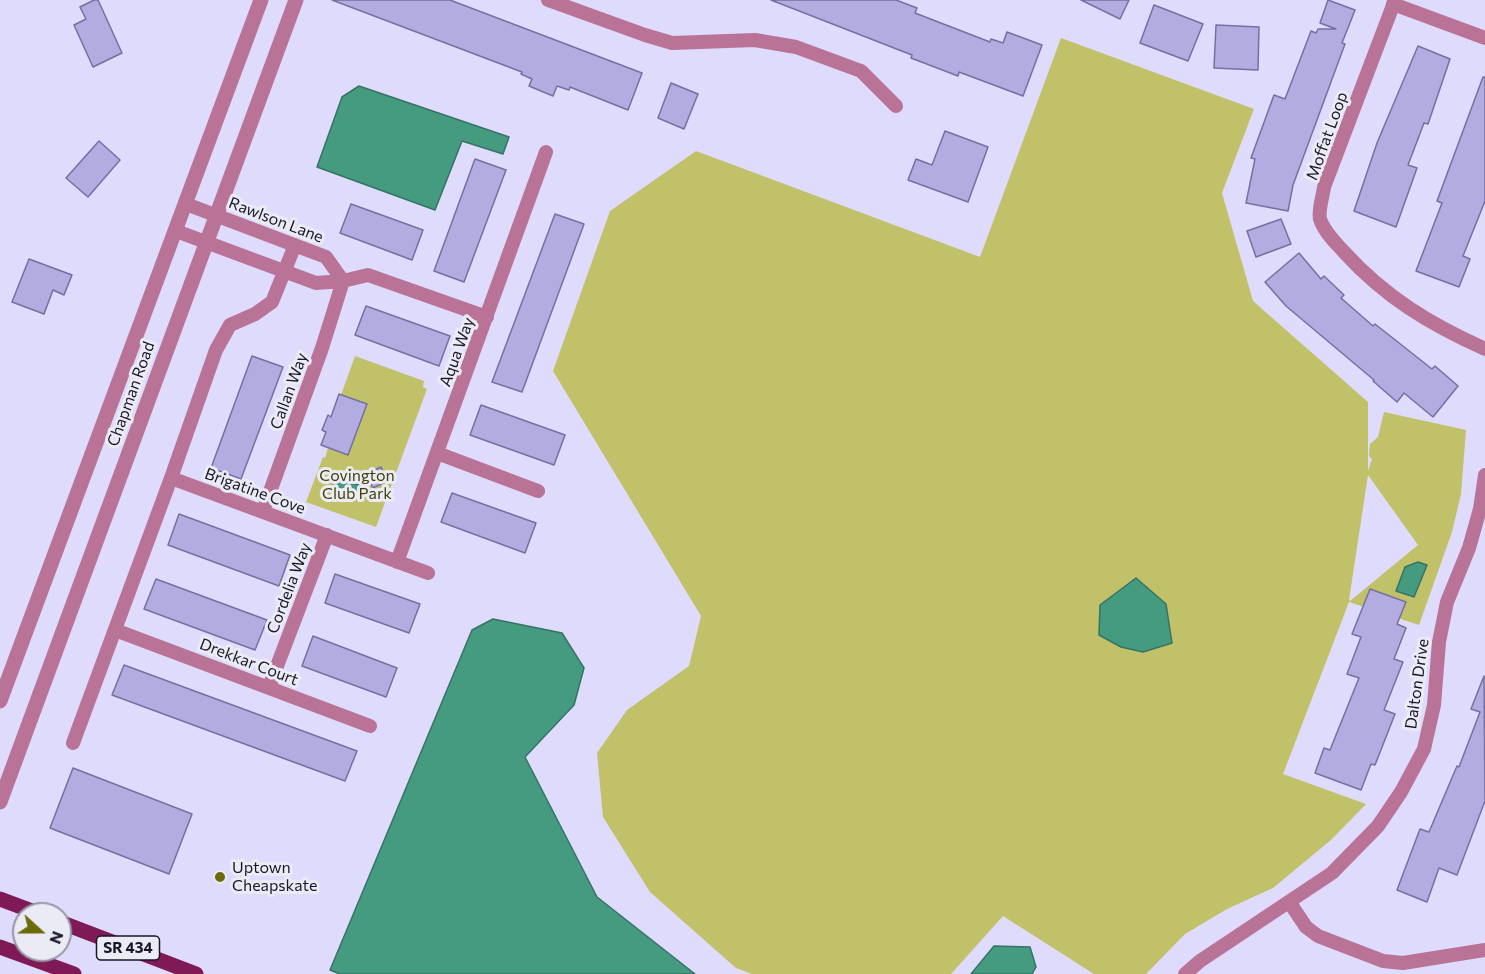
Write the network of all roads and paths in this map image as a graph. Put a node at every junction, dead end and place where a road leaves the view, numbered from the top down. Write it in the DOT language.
graph roads {
  1 [pos="261,0"];
  2 [pos="296,0"];
  3 [pos="548,0"];
  4 [pos="1394,2"];
  5 [pos="1485,38"];
  6 [pos="896,105"];
  7 [pos="546,152"];
  8 [pos="186,204"];
  9 [pos="216,214"];
  10 [pos="176,231"];
  11 [pos="206,242"];
  12 [pos="295,245"];
  13 [pos="286,271"];
  14 [pos="343,281"];
  15 [pos="487,317"];
  16 [pos="1485,349"];
  17 [pos="437,453"];
  18 [pos="1485,475"];
  19 [pos="171,478"];
  20 [pos="538,491"];
  21 [pos="263,511"];
  22 [pos="327,535"];
  23 [pos="397,562"];
  24 [pos="428,573"];
  25 [pos="115,630"];
  26 [pos="269,687"];
  27 [pos="0,701"];
  28 [pos="370,726"];
  29 [pos="73,743"];
  30 [pos="0,802"];
  31 [pos="1290,903"];
  32 [pos="72,927"];
  33 [pos="0,947"];
  34 [pos="1485,950"];
  35 [pos="74,974"];
  36 [pos="196,974"];
  37 [pos="1185,974"];
  1 -- 8 [label="street, Chapman Road"];
  2 -- 9 [label="street, Chapman Road"];
  3 -- 6 [label="street"];
  4 -- 5 [label="street"];
  4 -- 16 [label="street, Moffat Loop"];
  7 -- 15 [label="street, Aqua Way"];
  8 -- 9 [label="street, Rawlson Lane"];
  8 -- 10 [label="street, Chapman Road"];
  9 -- 11 [label="street, Chapman Road"];
  9 -- 12 [label="street, Rawlson Lane"];
  10 -- 11 [label="street"];
  10 -- 27 [label="street, Chapman Road"];
  11 -- 13 [label="street"];
  11 -- 30 [label="street, Chapman Road"];
  12 -- 13 [label="street"];
  12 -- 14 [label="street, Rawlson Lane"];
  13 -- 14 [label="street"];
  13 -- 19 [label="street"];
  14 -- 15 [label="street"];
  14 -- 21 [label="street, Callan Way"];
  15 -- 17 [label="street, Aqua Way"];
  17 -- 20 [label="street"];
  17 -- 23 [label="street, Aqua Way"];
  18 -- 31 [label="street, Dalton Drive"];
  19 -- 21 [label="street, Brigatine Cove"];
  19 -- 25 [label="street"];
  21 -- 22 [label="street, Brigatine Cove"];
  22 -- 23 [label="street, Brigatine Cove"];
  22 -- 26 [label="street, Cordelia Way"];
  23 -- 24 [label="street, Brigatine Cove"];
  25 -- 26 [label="street, Drekkar Court"];
  25 -- 29 [label="street"];
  26 -- 28 [label="street, Drekkar Court"];
  31 -- 34 [label="street"];
  31 -- 37 [label="street, Dalton Drive"];
  32 -- 36 [label="main road, SR 434"];
  33 -- 35 [label="main road"];
}
